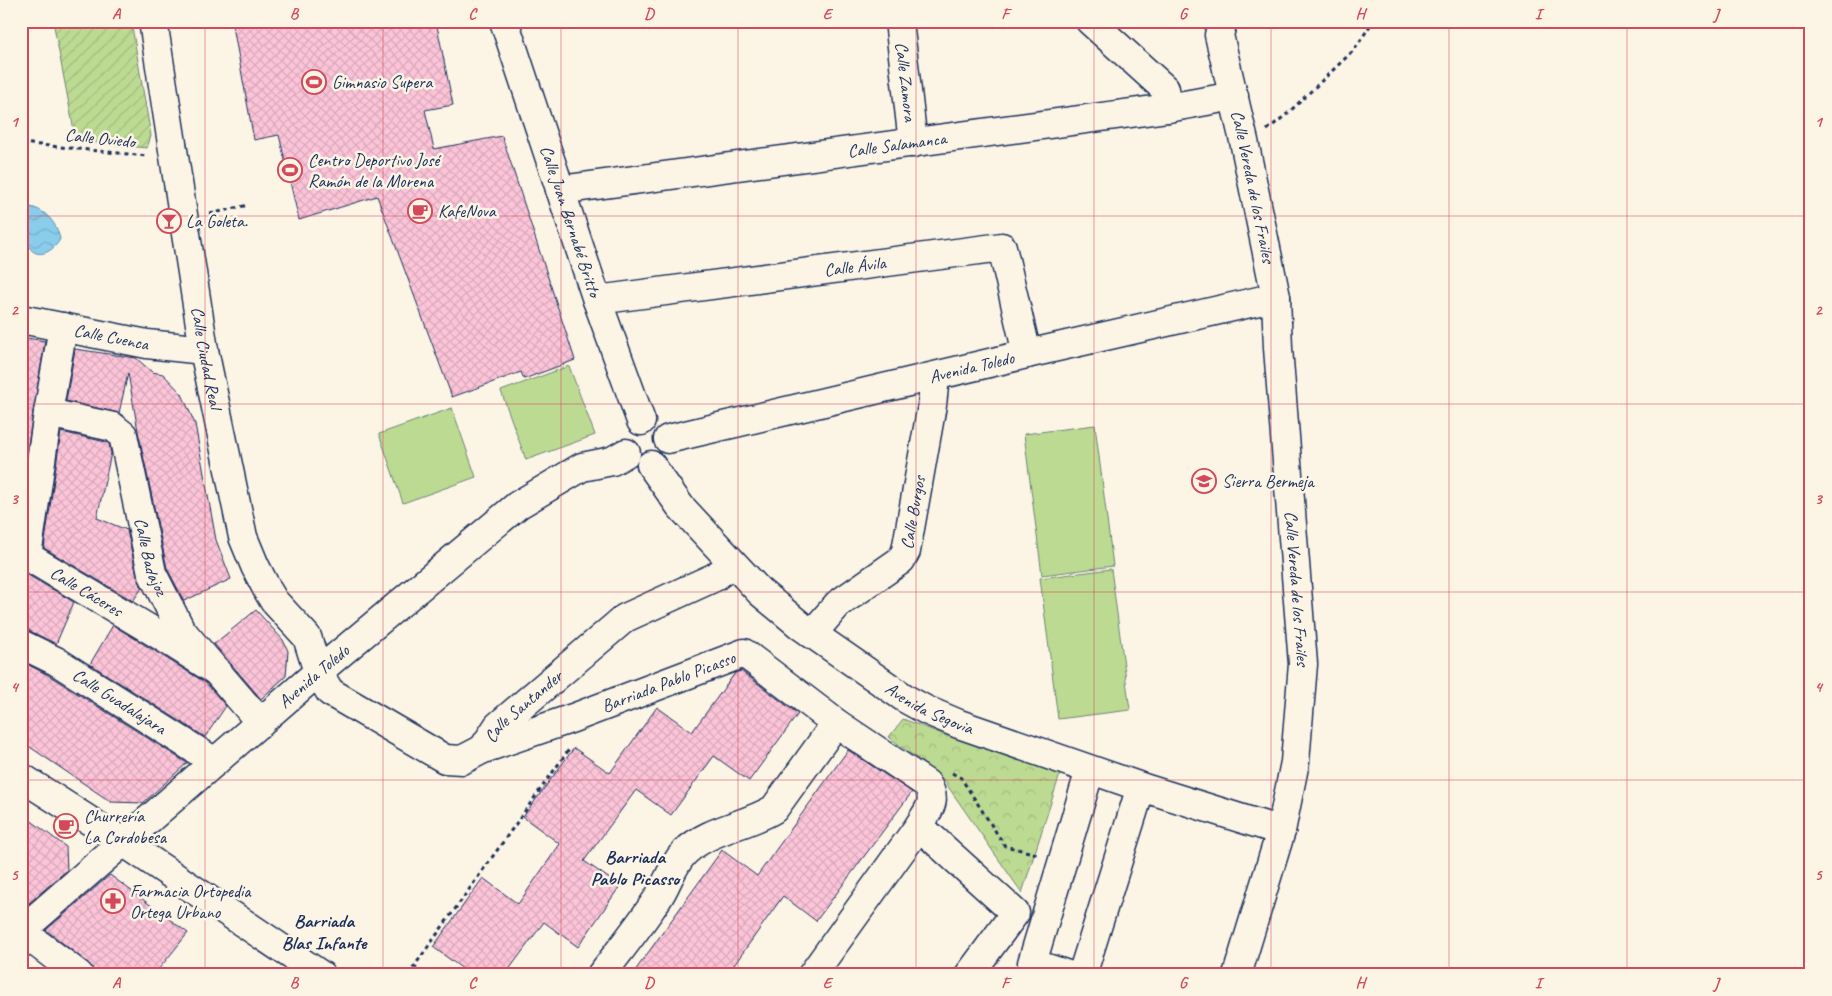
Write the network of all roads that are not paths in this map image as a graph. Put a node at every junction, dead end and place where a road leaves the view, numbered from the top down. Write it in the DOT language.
graph roads {
  1 [pos="153,21"];
  2 [pos="504,21"];
  3 [pos="899,21"];
  4 [pos="1090,21"];
  5 [pos="1217,26"];
  6 [pos="1234,96"];
  7 [pos="1168,108"];
  8 [pos="913,143"];
  9 [pos="560,190"];
  10 [pos="1276,297"];
  11 [pos="597,300"];
  12 [pos="21,319"];
  13 [pos="63,327"];
  14 [pos="204,350"];
  15 [pos="1027,354"];
  16 [pos="935,377"];
  17 [pos="48,413"];
  18 [pos="641,421"];
  19 [pos="668,439"];
  20 [pos="626,454"];
  21 [pos="651,465"];
  22 [pos="732,564"];
  23 [pos="812,634"];
  24 [pos="21,644"];
  25 [pos="216,671"];
  26 [pos="318,672"];
  27 [pos="261,722"];
  28 [pos="836,723"];
  29 [pos="483,749"];
  30 [pos="215,762"];
  31 [pos="1090,770"];
  32 [pos="21,777"];
  33 [pos="1141,788"];
  34 [pos="920,826"];
  35 [pos="1280,831"];
  36 [pos="122,842"];
  37 [pos="21,931"];
  38 [pos="79,975"];
  39 [pos="320,975"];
  40 [pos="601,975"];
  41 [pos="812,975"];
  42 [pos="969,975"];
  43 [pos="1068,975"];
  44 [pos="1082,975"];
  45 [pos="1237,975"];
  1 -- 14 [label="street, Calle Ciudad Real"];
  2 -- 9 [label="street, Calle Juan Bernabé Britto"];
  3 -- 8 [label="street, Calle Zamora"];
  4 -- 7 [label="street"];
  5 -- 6 [label="street, Calle Vereda de los Frailes"];
  6 -- 7 [label="street, Calle Salamanca"];
  6 -- 10 [label="street, Calle Vereda de los Frailes"];
  7 -- 8 [label="street, Calle Salamanca"];
  8 -- 9 [label="street, Calle Salamanca"];
  9 -- 11 [label="street, Calle Juan Bernabé Britto"];
  10 -- 15 [label="street, Avenida Toledo"];
  10 -- 35 [label="street, Calle Vereda de los Frailes"];
  11 -- 15 [label="street, Calle Ávila"];
  11 -- 18 [label="street, Calle Juan Bernabé Britto"];
  12 -- 13 [label="street, Calle Cuenca"];
  13 -- 14 [label="street, Calle Cuenca"];
  13 -- 17 [label="street, Calle Cáceres"];
  14 -- 26 [label="street, Calle Ciudad Real"];
  15 -- 16 [label="street, Avenida Toledo"];
  16 -- 19 [label="street, Avenida Toledo"];
  16 -- 23 [label="street, Calle Burgos"];
  17 -- 25 [label="street, Calle Badajoz"];
  17 -- 25 [label="street, Calle Cáceres"];
  18 -- 19 [label="street"];
  18 -- 20 [label="street"];
  19 -- 21 [label="street"];
  20 -- 21 [label="street"];
  20 -- 26 [label="street, Avenida Toledo"];
  21 -- 22 [label="street, Avenida Segovia"];
  22 -- 23 [label="street, Avenida Segovia"];
  22 -- 29 [label="street, Calle Santander"];
  23 -- 31 [label="street, Avenida Segovia"];
  24 -- 30 [label="street, Calle Guadalajara"];
  25 -- 27 [label="street, Calle Badajoz"];
  26 -- 27 [label="street, Avenida Toledo"];
  26 -- 29 [label="street, Calle Santander"];
  27 -- 30 [label="street, Avenida Toledo"];
  28 -- 29 [label="street, Barriada Pablo Picasso"];
  28 -- 34 [label="street"];
  28 -- 40 [label="street"];
  30 -- 36 [label="street, Avenida Toledo"];
  31 -- 33 [label="street, Avenida Segovia"];
  31 -- 43 [label="street"];
  32 -- 36 [label="street"];
  33 -- 35 [label="street, Avenida Segovia"];
  33 -- 44 [label="street"];
  34 -- 41 [label="street"];
  34 -- 42 [label="street"];
  35 -- 45 [label="street, Calle Vereda de los Frailes"];
  36 -- 37 [label="street, Avenida Toledo"];
  36 -- 39 [label="street"];
  37 -- 38 [label="street"];
}
